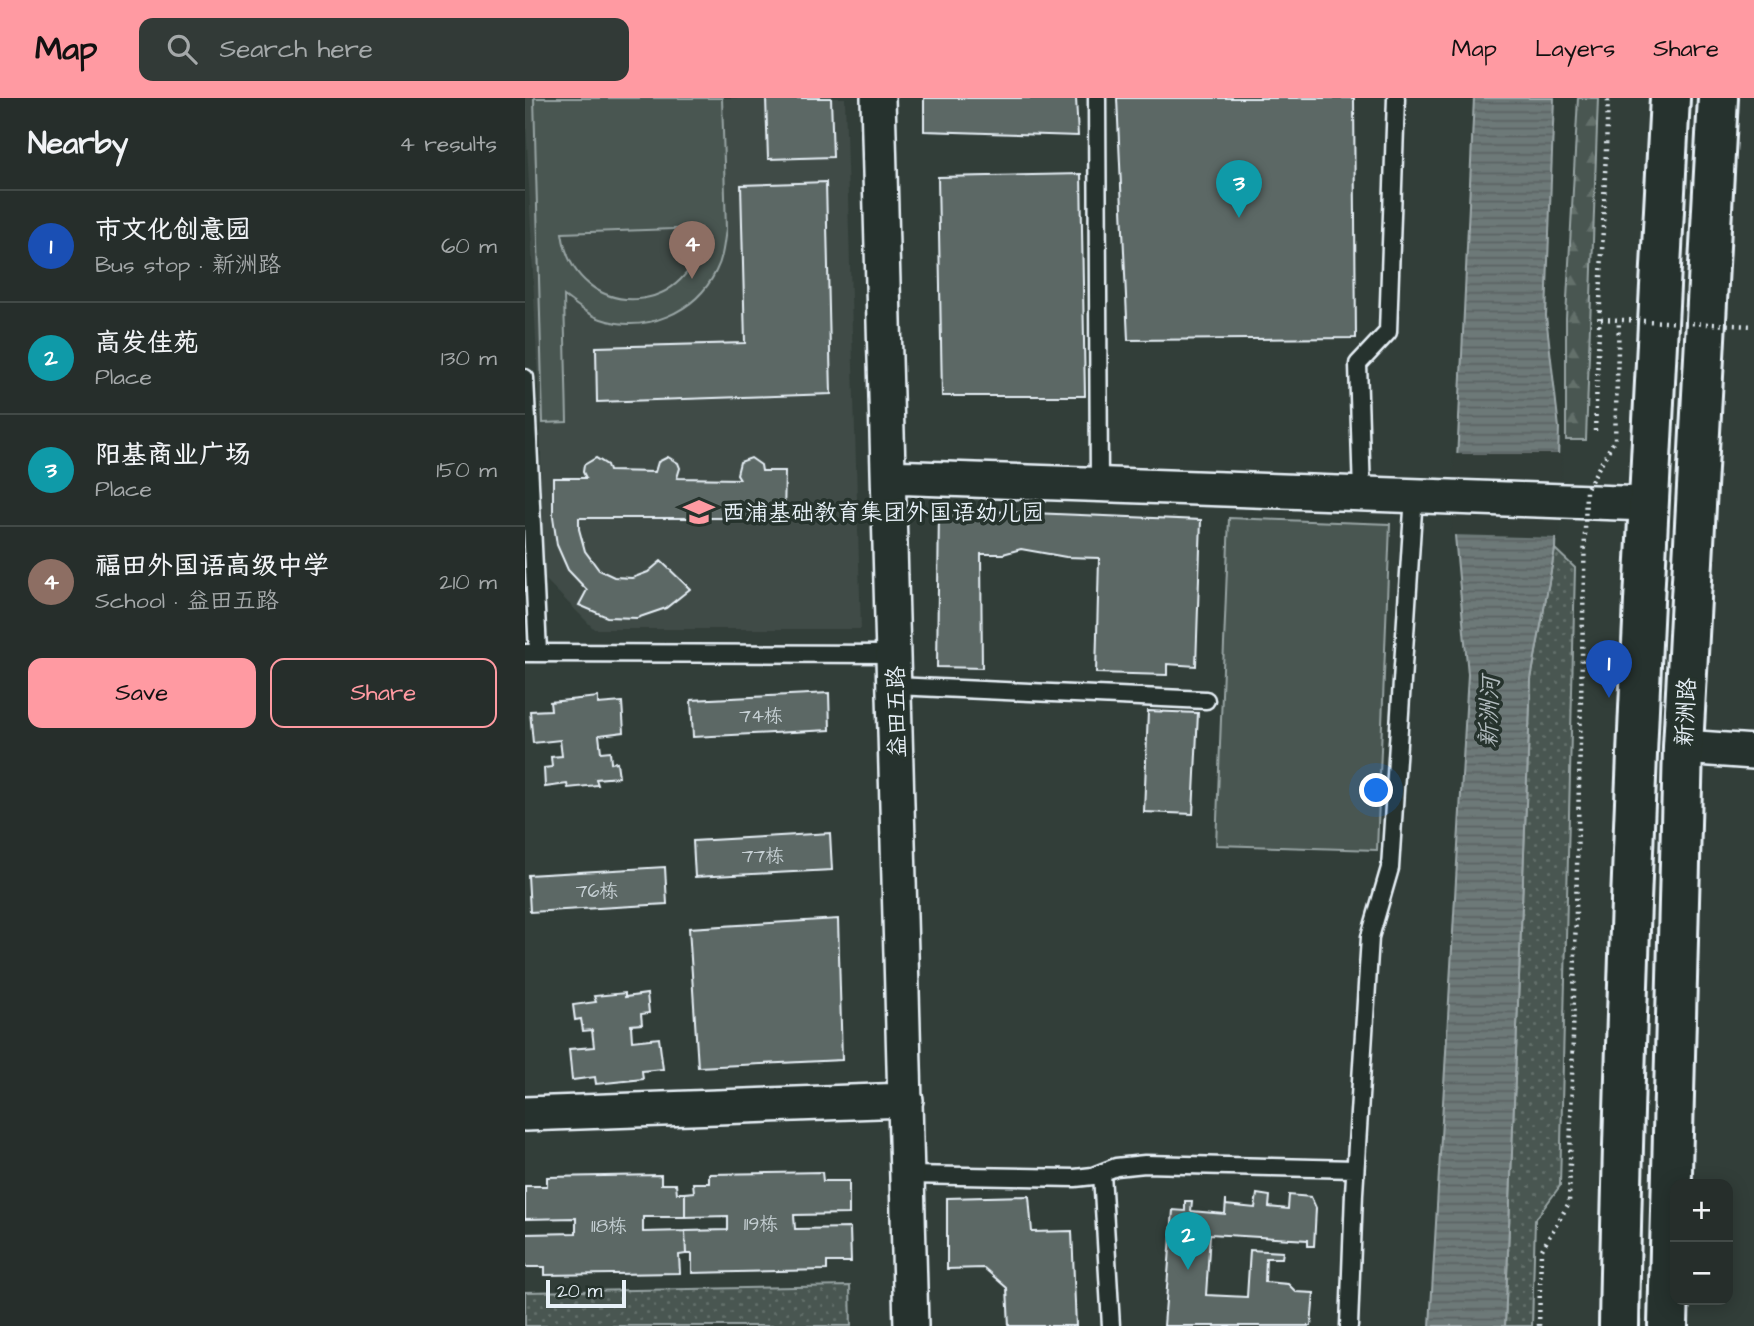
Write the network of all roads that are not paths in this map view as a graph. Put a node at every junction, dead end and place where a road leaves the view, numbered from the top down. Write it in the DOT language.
graph roads {
  1 [pos="878,98"];
  2 [pos="1097,98"];
  3 [pos="1396,98"];
  4 [pos="1670,98"];
  5 [pos="1718,98"];
  6 [pos="525,378"];
  7 [pos="889,477"];
  8 [pos="1099,484"];
  9 [pos="1362,494"];
  10 [pos="1429,495"];
  11 [pos="1648,504"];
  12 [pos="532,653"];
  13 [pos="895,670"];
  14 [pos="1206,700"];
  15 [pos="1683,747"];
  16 [pos="1754,752"];
  17 [pos="906,1100"];
  18 [pos="525,1114"];
  19 [pos="1355,1169"];
  20 [pos="1102,1173"];
  21 [pos="908,1175"];
  22 [pos="911,1326"];
  23 [pos="1111,1326"];
  24 [pos="1349,1326"];
  25 [pos="1619,1326"];
  26 [pos="1668,1326"];
  1 -- 7 [label="street, 益田五路"];
  2 -- 8 [label="lane"];
  3 -- 9 [label="lane"];
  4 -- 11 [label="main road, 新洲路"];
  5 -- 15 [label="main road, 新洲路"];
  6 -- 12 [label="lane"];
  7 -- 8 [label="street"];
  7 -- 13 [label="street, 益田五路"];
  8 -- 9 [label="street"];
  9 -- 10 [label="street"];
  10 -- 11 [label="street"];
  10 -- 19 [label="lane"];
  11 -- 25 [label="main road, 新洲路"];
  12 -- 13 [label="lane"];
  13 -- 14 [label="lane"];
  13 -- 17 [label="street, 益田五路"];
  15 -- 16 [label="street"];
  15 -- 26 [label="main road, 新洲路"];
  17 -- 18 [label="street"];
  17 -- 21 [label="street, 益田五路"];
  19 -- 20 [label="lane"];
  19 -- 24 [label="lane"];
  20 -- 21 [label="lane"];
  20 -- 23 [label="lane"];
  21 -- 22 [label="street, 益田五路"];
}
